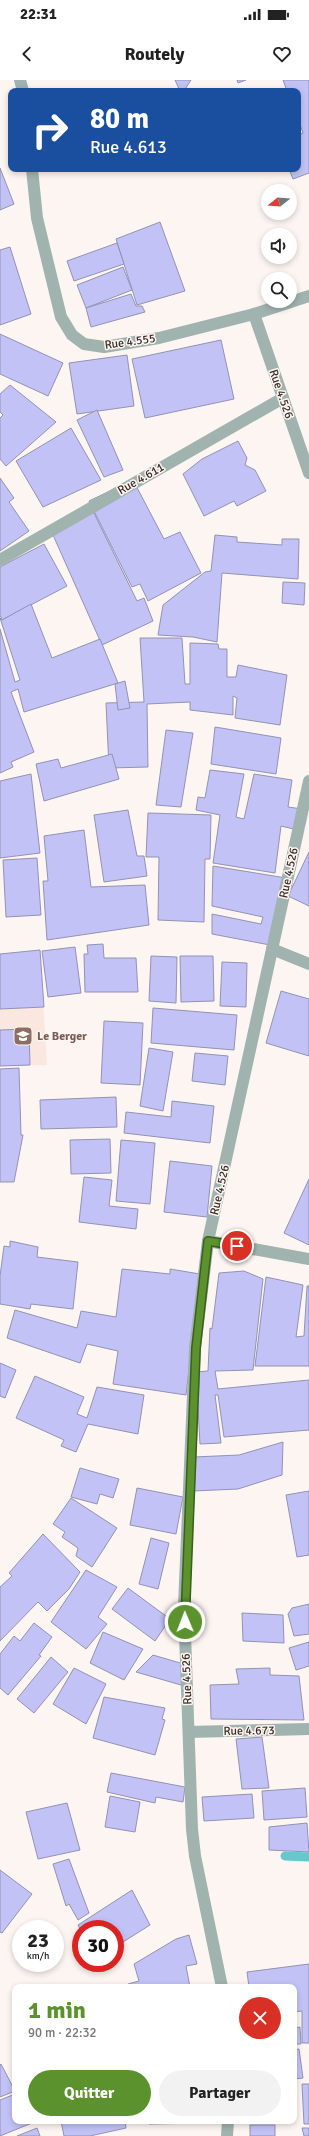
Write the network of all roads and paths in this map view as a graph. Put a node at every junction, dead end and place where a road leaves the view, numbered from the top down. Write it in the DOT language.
graph roads {
  1 [pos="32,172"];
  2 [pos="309,296"];
  3 [pos="254,314"];
  4 [pos="283,398"];
  5 [pos="309,473"];
  6 [pos="0,560"];
  7 [pos="309,781"];
  8 [pos="272,949"];
  9 [pos="309,964"];
  10 [pos="208,1241"];
  11 [pos="309,1260"];
  12 [pos="309,1730"];
  13 [pos="189,1732"];
  14 [pos="221,1984"];
  15 [pos="228,2124"];
  16 [pos="227,2136"];
  1 -- 3 [label="street, Rue 4.555"];
  2 -- 3 [label="street, Rue 4.555"];
  3 -- 4 [label="street, Rue 4.526"];
  4 -- 5 [label="street, Rue 4.526"];
  4 -- 6 [label="street, Rue 4.611"];
  7 -- 8 [label="street, Rue 4.526"];
  8 -- 9 [label="street"];
  8 -- 10 [label="street, Rue 4.526"];
  10 -- 11 [label="street"];
  10 -- 13 [label="street, Rue 4.526"];
  12 -- 13 [label="street, Rue 4.673"];
  13 -- 14 [label="street, Rue 4.526"];
  15 -- 16 [label="street"];
}
